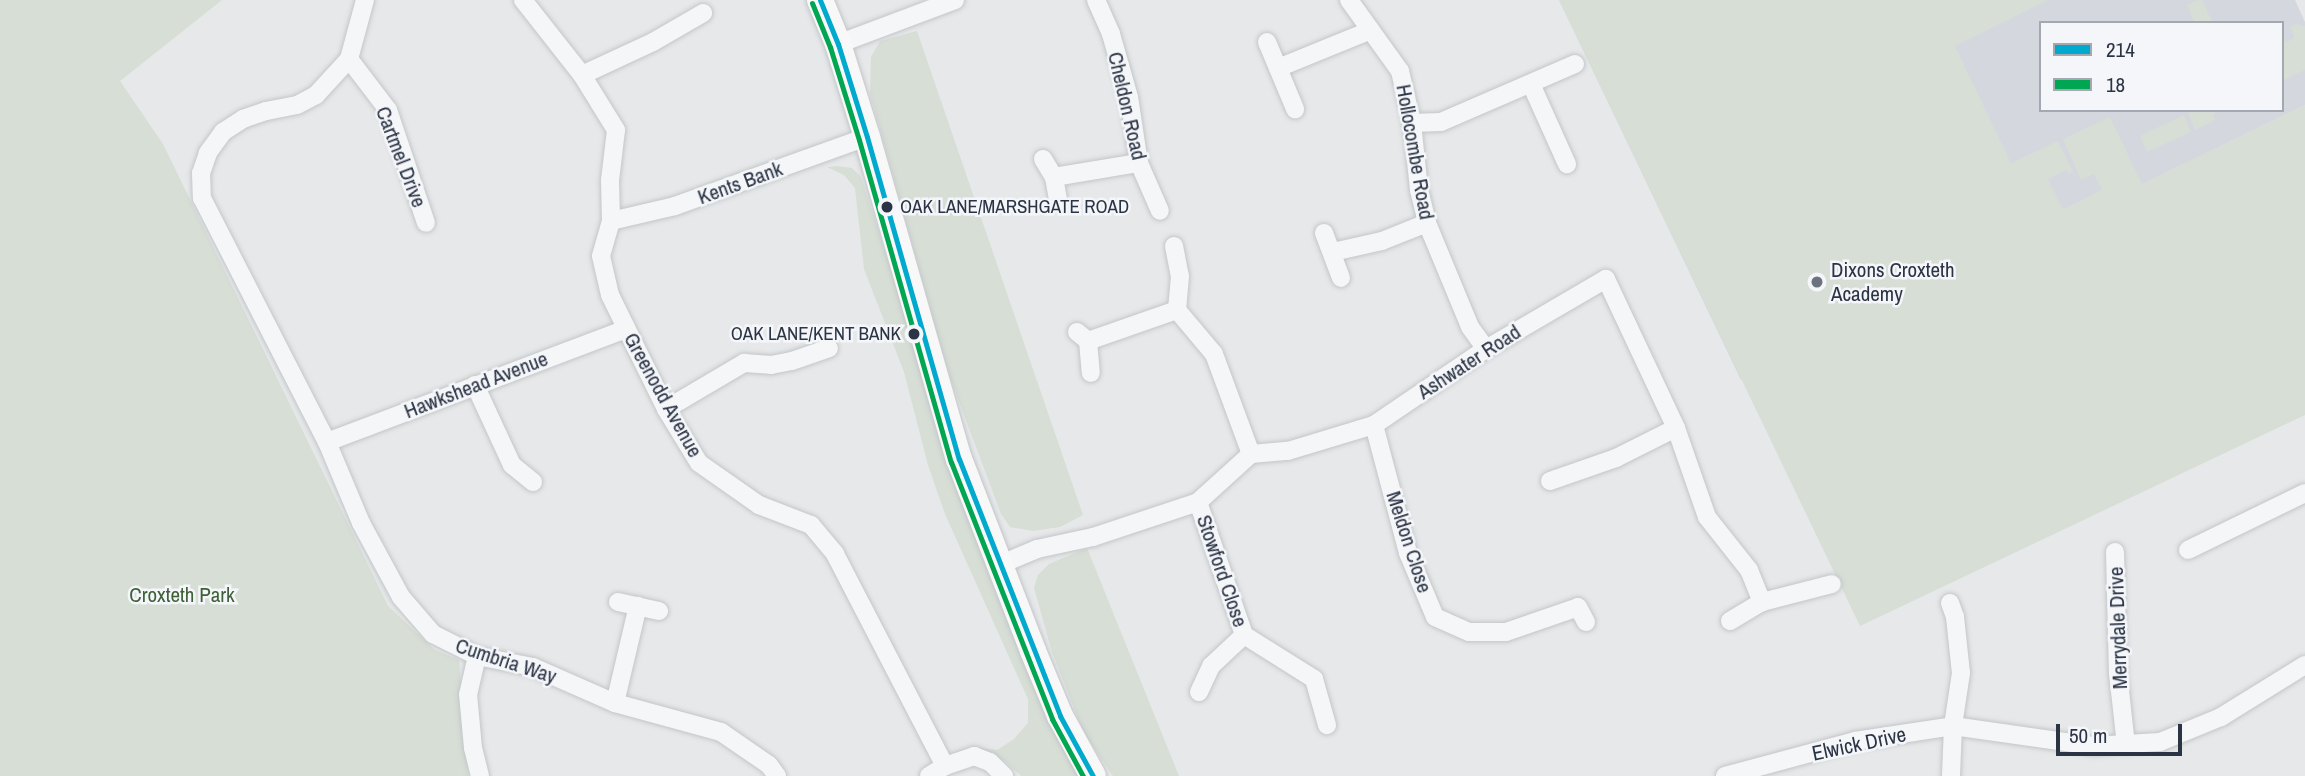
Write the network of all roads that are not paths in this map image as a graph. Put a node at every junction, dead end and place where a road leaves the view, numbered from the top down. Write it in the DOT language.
graph roads {
  1 [pos="365,0"];
  2 [pos="523,0"];
  3 [pos="820,0"];
  4 [pos="956,0"];
  5 [pos="1097,0"];
  6 [pos="1349,0"];
  7 [pos="703,13"];
  8 [pos="1371,30"];
  9 [pos="1268,42"];
  10 [pos="838,44"];
  11 [pos="349,59"];
  12 [pos="1575,64"];
  13 [pos="1278,68"];
  14 [pos="582,75"];
  15 [pos="1531,84"];
  16 [pos="1295,108"];
  17 [pos="1412,123"];
  18 [pos="867,137"];
  19 [pos="1043,159"];
  20 [pos="1139,163"];
  21 [pos="1567,164"];
  22 [pos="1054,177"];
  23 [pos="1058,198"];
  24 [pos="1160,211"];
  25 [pos="611,221"];
  26 [pos="426,223"];
  27 [pos="1427,223"];
  28 [pos="1324,233"];
  29 [pos="1174,246"];
  30 [pos="1334,252"];
  31 [pos="1341,278"];
  32 [pos="1177,310"];
  33 [pos="626,329"];
  34 [pos="829,348"];
  35 [pos="1486,349"];
  36 [pos="1091,373"];
  37 [pos="475,384"];
  38 [pos="666,409"];
  39 [pos="1374,425"];
  40 [pos="1676,428"];
  41 [pos="327,442"];
  42 [pos="1251,454"];
  43 [pos="1550,481"];
  44 [pos="533,482"];
  45 [pos="2305,493"];
  46 [pos="1198,502"];
  47 [pos="2188,550"];
  48 [pos="2115,552"];
  49 [pos="999,565"];
  50 [pos="1832,584"];
  51 [pos="618,601"];
  52 [pos="1762,602"];
  53 [pos="1950,603"];
  54 [pos="638,606"];
  55 [pos="659,611"];
  56 [pos="1730,621"];
  57 [pos="1586,622"];
  58 [pos="1244,635"];
  59 [pos="477,656"];
  60 [pos="2305,665"];
  61 [pos="1199,692"];
  62 [pos="615,703"];
  63 [pos="1327,725"];
  64 [pos="1953,726"];
  65 [pos="2126,745"];
  66 [pos="945,766"];
  67 [pos="1778,770"];
  68 [pos="480,776"];
  69 [pos="777,776"];
  70 [pos="929,776"];
  71 [pos="1004,776"];
  72 [pos="1093,776"];
  73 [pos="1725,776"];
  74 [pos="1951,776"];
  1 -- 11 [label="street"];
  2 -- 14 [label="street, Greenodd Avenue"];
  3 -- 10 [label="street"];
  4 -- 10 [label="street"];
  5 -- 20 [label="street, Cheldon Road"];
  6 -- 8 [label="street, Hollocombe Road"];
  7 -- 14 [label="street"];
  8 -- 13 [label="street"];
  8 -- 17 [label="street, Hollocombe Road"];
  9 -- 13 [label="street"];
  10 -- 18 [label="street"];
  11 -- 26 [label="street, Cartmel Drive"];
  11 -- 41 [label="street, Cumbria Way"];
  12 -- 15 [label="street"];
  13 -- 16 [label="street"];
  14 -- 25 [label="street, Greenodd Avenue"];
  15 -- 17 [label="street"];
  15 -- 21 [label="street"];
  17 -- 27 [label="street, Hollocombe Road"];
  18 -- 25 [label="street, Kents Bank"];
  18 -- 49 [label="street"];
  19 -- 22 [label="street"];
  20 -- 22 [label="street"];
  20 -- 24 [label="street, Cheldon Road"];
  22 -- 23 [label="street"];
  25 -- 33 [label="street, Greenodd Avenue"];
  27 -- 30 [label="street"];
  27 -- 35 [label="street, Hollocombe Road"];
  28 -- 30 [label="street"];
  29 -- 32 [label="street"];
  30 -- 31 [label="street"];
  32 -- 36 [label="street"];
  32 -- 42 [label="street"];
  33 -- 37 [label="street, Hawkshead Avenue"];
  33 -- 38 [label="street, Greenodd Avenue"];
  34 -- 38 [label="street"];
  35 -- 39 [label="street, Ashwater Road"];
  35 -- 40 [label="street, Ashwater Road"];
  37 -- 41 [label="street, Hawkshead Avenue"];
  37 -- 44 [label="street"];
  38 -- 66 [label="street, Greenodd Avenue"];
  39 -- 42 [label="street, Ashwater Road"];
  39 -- 57 [label="street, Meldon Close"];
  40 -- 43 [label="street"];
  40 -- 52 [label="street, Ashwater Road"];
  41 -- 59 [label="street, Cumbria Way"];
  42 -- 46 [label="street"];
  45 -- 47 [label="street"];
  46 -- 49 [label="street"];
  46 -- 58 [label="street, Stowford Close"];
  48 -- 65 [label="street, Merrydale Drive"];
  49 -- 72 [label="street"];
  50 -- 52 [label="street"];
  51 -- 54 [label="street"];
  52 -- 56 [label="street"];
  53 -- 64 [label="street"];
  54 -- 55 [label="street"];
  54 -- 62 [label="street"];
  58 -- 61 [label="street"];
  58 -- 63 [label="street, Stowford Close"];
  59 -- 62 [label="street, Cumbria Way"];
  59 -- 68 [label="street"];
  60 -- 65 [label="street"];
  62 -- 69 [label="street, Cumbria Way"];
  64 -- 65 [label="street"];
  64 -- 67 [label="street, Elwick Drive"];
  64 -- 74 [label="street"];
  66 -- 70 [label="street"];
  66 -- 71 [label="street"];
  67 -- 73 [label="street, Elwick Drive"];
}
